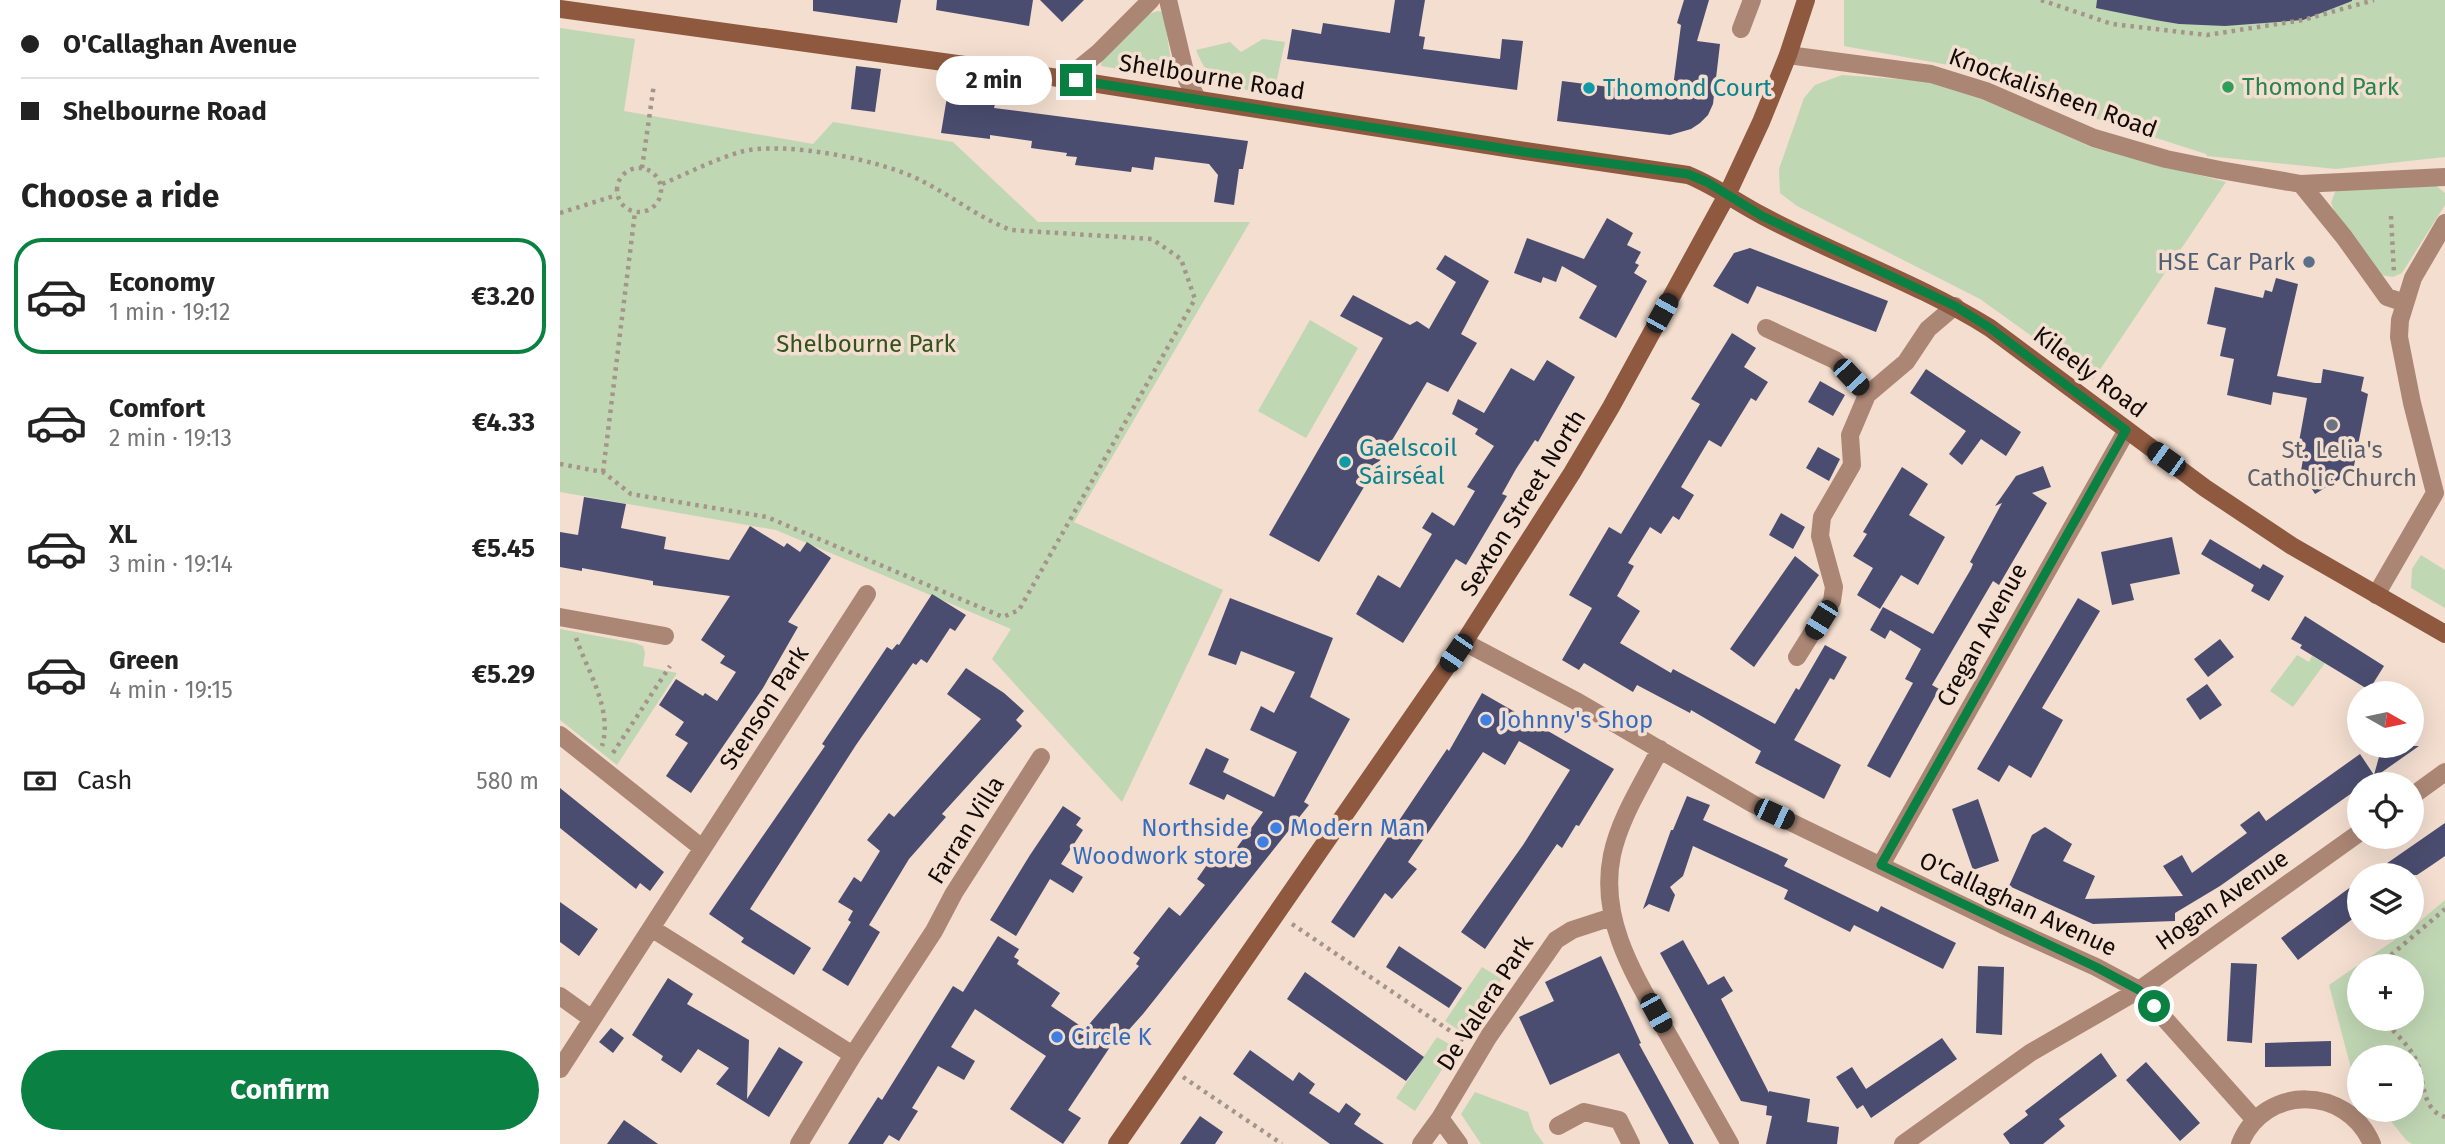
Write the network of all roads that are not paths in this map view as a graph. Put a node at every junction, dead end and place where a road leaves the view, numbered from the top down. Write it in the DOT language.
graph roads {
  1 [pos="1151,0"];
  2 [pos="1168,0"];
  3 [pos="1752,0"];
  4 [pos="1806,0"];
  5 [pos="560,9"];
  6 [pos="1741,29"];
  7 [pos="1788,55"];
  8 [pos="1066,79"];
  9 [pos="1198,100"];
  10 [pos="2445,177"];
  11 [pos="2301,184"];
  12 [pos="1727,195"];
  13 [pos="2445,223"];
  14 [pos="2404,303"];
  15 [pos="1955,306"];
  16 [pos="1766,328"];
  17 [pos="1867,395"];
  18 [pos="2126,430"];
  19 [pos="2440,489"];
  20 [pos="867,594"];
  21 [pos="2376,595"];
  22 [pos="565,618"];
  23 [pos="2445,634"];
  24 [pos="665,636"];
  25 [pos="1464,642"];
  26 [pos="1797,657"];
  27 [pos="560,736"];
  28 [pos="1660,749"];
  29 [pos="1041,757"];
  30 [pos="2445,772"];
  31 [pos="2424,787"];
  32 [pos="2347,842"];
  33 [pos="702,848"];
  34 [pos="1881,865"];
  35 [pos="1612,917"];
  36 [pos="651,928"];
  37 [pos="2139,990"];
  38 [pos="560,996"];
  39 [pos="592,1019"];
  40 [pos="853,1055"];
  41 [pos="560,1069"];
  42 [pos="1440,1118"];
  43 [pos="2255,1120"];
  44 [pos="1558,1126"];
  45 [pos="799,1144"];
  46 [pos="1117,1144"];
  47 [pos="1421,1144"];
  48 [pos="1459,1144"];
  49 [pos="1631,1144"];
  50 [pos="1730,1144"];
  51 [pos="1903,1144"];
  52 [pos="2240,1144"];
  53 [pos="2372,1144"];
  1 -- 8 [label="street"];
  2 -- 9 [label="street"];
  3 -- 6 [label="street"];
  4 -- 7 [label="main road, Sexton Street North"];
  5 -- 8 [label="main road, Shelbourne Road"];
  7 -- 11 [label="street, Knockalisheen Road"];
  7 -- 12 [label="main road, Sexton Street North"];
  8 -- 9 [label="main road, Shelbourne Road"];
  9 -- 12 [label="main road, Shelbourne Road"];
  10 -- 11 [label="street, Knockalisheen Road"];
  11 -- 14 [label="street"];
  12 -- 15 [label="main road, Kileely Road"];
  12 -- 25 [label="main road, Sexton Street North"];
  13 -- 14 [label="street"];
  14 -- 19 [label="street"];
  15 -- 17 [label="street"];
  15 -- 18 [label="main road, Kileely Road"];
  16 -- 17 [label="street"];
  17 -- 26 [label="street"];
  18 -- 21 [label="main road, Kileely Road"];
  18 -- 34 [label="street, Cregan Avenue"];
  19 -- 21 [label="street"];
  20 -- 33 [label="street, Stenson Park"];
  21 -- 23 [label="main road, Kileely Road"];
  22 -- 24 [label="street"];
  25 -- 28 [label="street, O'Callaghan Avenue"];
  25 -- 46 [label="main road, Sexton Street North"];
  27 -- 33 [label="street"];
  28 -- 34 [label="street, O'Callaghan Avenue"];
  28 -- 35 [label="street"];
  29 -- 40 [label="street, Farran Villa"];
  30 -- 31 [label="street"];
  32 -- 37 [label="street, Hogan Avenue"];
  33 -- 36 [label="street, Stenson Park"];
  34 -- 37 [label="street, O'Callaghan Avenue"];
  35 -- 42 [label="street, De Valera Park"];
  35 -- 50 [label="street"];
  36 -- 39 [label="street, Stenson Park"];
  36 -- 40 [label="street"];
  37 -- 43 [label="street, O'Callaghan Avenue"];
  37 -- 51 [label="street, Hogan Avenue"];
  38 -- 39 [label="street"];
  39 -- 41 [label="street, Stenson Park"];
  40 -- 45 [label="street"];
  42 -- 47 [label="street, De Valera Park"];
  42 -- 48 [label="street"];
  43 -- 52 [label="street"];
  43 -- 53 [label="street"];
  44 -- 49 [label="street"];
}
